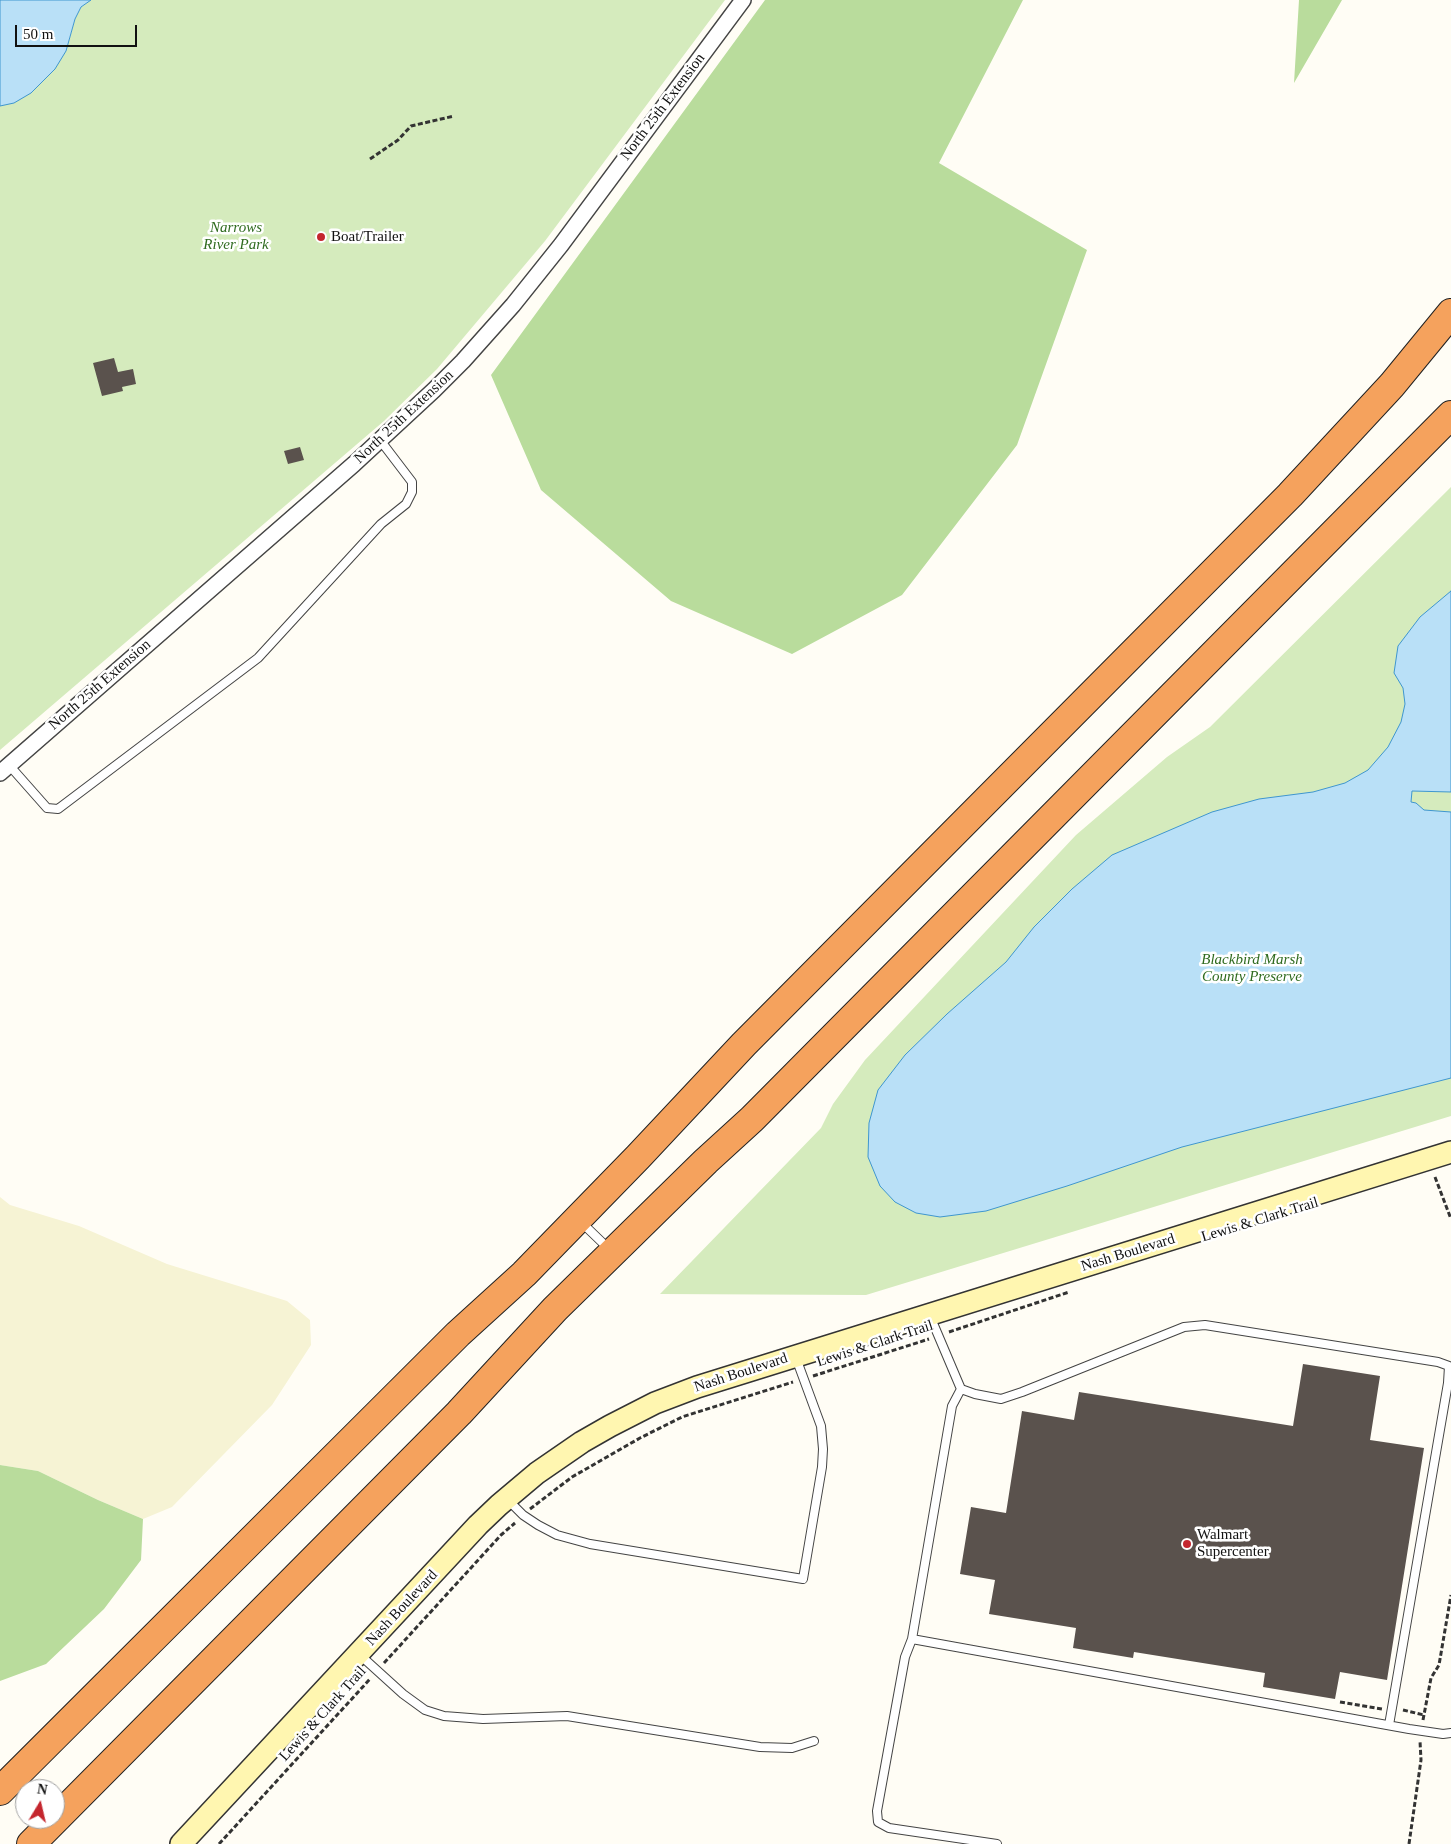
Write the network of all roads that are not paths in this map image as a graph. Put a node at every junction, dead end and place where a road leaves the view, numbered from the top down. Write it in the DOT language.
graph roads {
  1 [pos="743,0"];
  2 [pos="1451,313"];
  3 [pos="1451,415"];
  4 [pos="380,440"];
  5 [pos="4,769"];
  6 [pos="1451,1152"];
  7 [pos="578,1218"];
  8 [pos="613,1253"];
  9 [pos="929,1314"];
  10 [pos="795,1356"];
  11 [pos="961,1389"];
  12 [pos="506,1499"];
  13 [pos="912,1639"];
  14 [pos="359,1654"];
  15 [pos="1389,1725"];
  16 [pos="1451,1733"];
  17 [pos="814,1741"];
  18 [pos="0,1791"];
  19 [pos="30,1844"];
  20 [pos="182,1844"];
  21 [pos="997,1844"];
  1 -- 4 [label="street, North 25th Extension"];
  2 -- 7 [label="highway"];
  3 -- 8 [label="highway"];
  4 -- 5 [label="street, North 25th Extension"];
  4 -- 5 [label="lane"];
  6 -- 9 [label="street, Nash Boulevard"];
  7 -- 8 [label="lane"];
  7 -- 18 [label="highway"];
  8 -- 19 [label="highway"];
  9 -- 10 [label="street, Nash Boulevard"];
  9 -- 11 [label="lane"];
  10 -- 12 [label="street, Nash Boulevard"];
  10 -- 12 [label="lane"];
  11 -- 13 [label="lane"];
  11 -- 15 [label="lane"];
  12 -- 14 [label="street, Nash Boulevard"];
  13 -- 15 [label="lane"];
  13 -- 21 [label="lane"];
  14 -- 17 [label="lane"];
  14 -- 20 [label="street, Nash Boulevard"];
  15 -- 16 [label="lane"];
}
